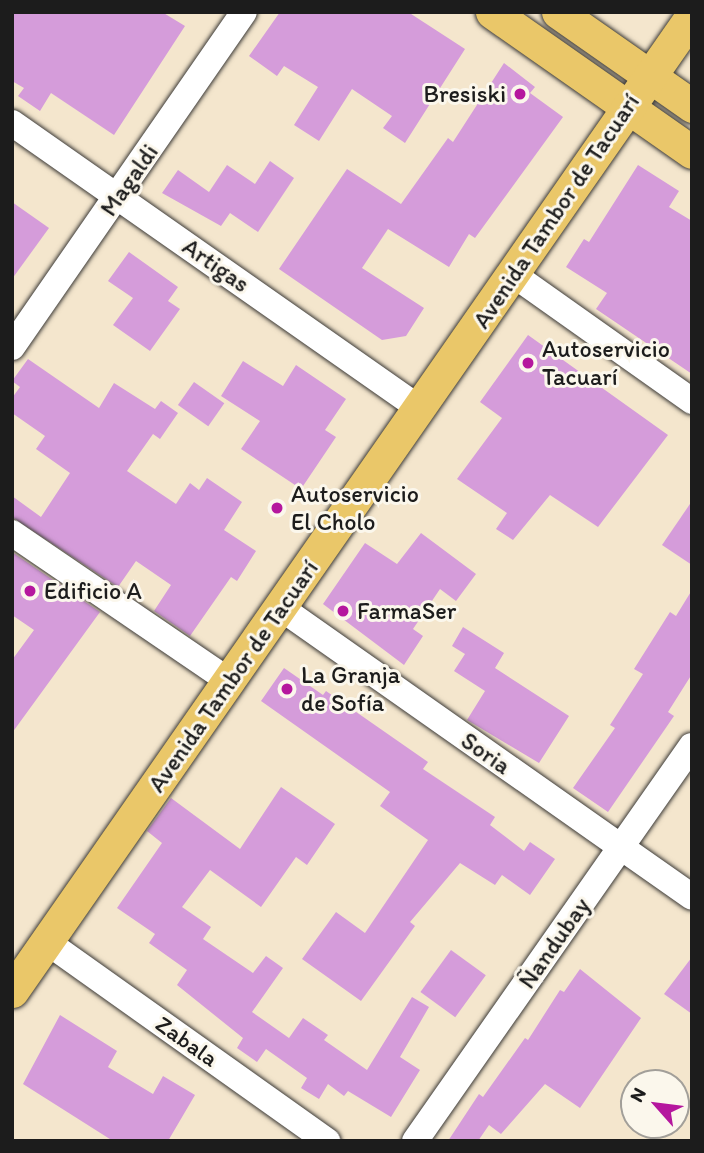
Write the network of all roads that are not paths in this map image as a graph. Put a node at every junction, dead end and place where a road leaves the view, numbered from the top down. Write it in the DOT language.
graph roads {
  1 [pos="244,12"];
  2 [pos="492,12"];
  3 [pos="558,12"];
  4 [pos="692,16"];
  5 [pos="649,76"];
  6 [pos="692,106"];
  7 [pos="627,107"];
  8 [pos="12,123"];
  9 [pos="692,152"];
  10 [pos="118,195"];
  11 [pos="514,275"];
  12 [pos="12,347"];
  13 [pos="692,401"];
  14 [pos="419,408"];
  15 [pos="12,533"];
  16 [pos="281,608"];
  17 [pos="229,681"];
  18 [pos="692,746"];
  19 [pos="620,848"];
  20 [pos="692,897"];
  21 [pos="47,942"];
  22 [pos="12,992"];
  23 [pos="327,1141"];
  24 [pos="415,1141"];
  1 -- 10 [label="street, Magaldi"];
  2 -- 7 [label="main road"];
  3 -- 5 [label="main road"];
  4 -- 5 [label="main road, Avenida Tambor de Tacuarí"];
  5 -- 6 [label="main road"];
  5 -- 7 [label="main road, Avenida Tambor de Tacuarí"];
  7 -- 9 [label="main road"];
  7 -- 11 [label="main road, Avenida Tambor de Tacuarí"];
  8 -- 10 [label="street, Artigas"];
  10 -- 12 [label="street, Magaldi"];
  10 -- 14 [label="street, Artigas"];
  11 -- 13 [label="street"];
  11 -- 14 [label="main road, Avenida Tambor de Tacuarí"];
  14 -- 16 [label="main road, Avenida Tambor de Tacuarí"];
  15 -- 17 [label="street"];
  16 -- 17 [label="main road, Avenida Tambor de Tacuarí"];
  16 -- 19 [label="street, Soria"];
  17 -- 21 [label="main road, Avenida Tambor de Tacuarí"];
  18 -- 19 [label="street, Ñandubay"];
  19 -- 20 [label="street, Soria"];
  19 -- 24 [label="street, Ñandubay"];
  21 -- 22 [label="main road, Avenida Tambor de Tacuarí"];
  21 -- 23 [label="street, Zabala"];
}
